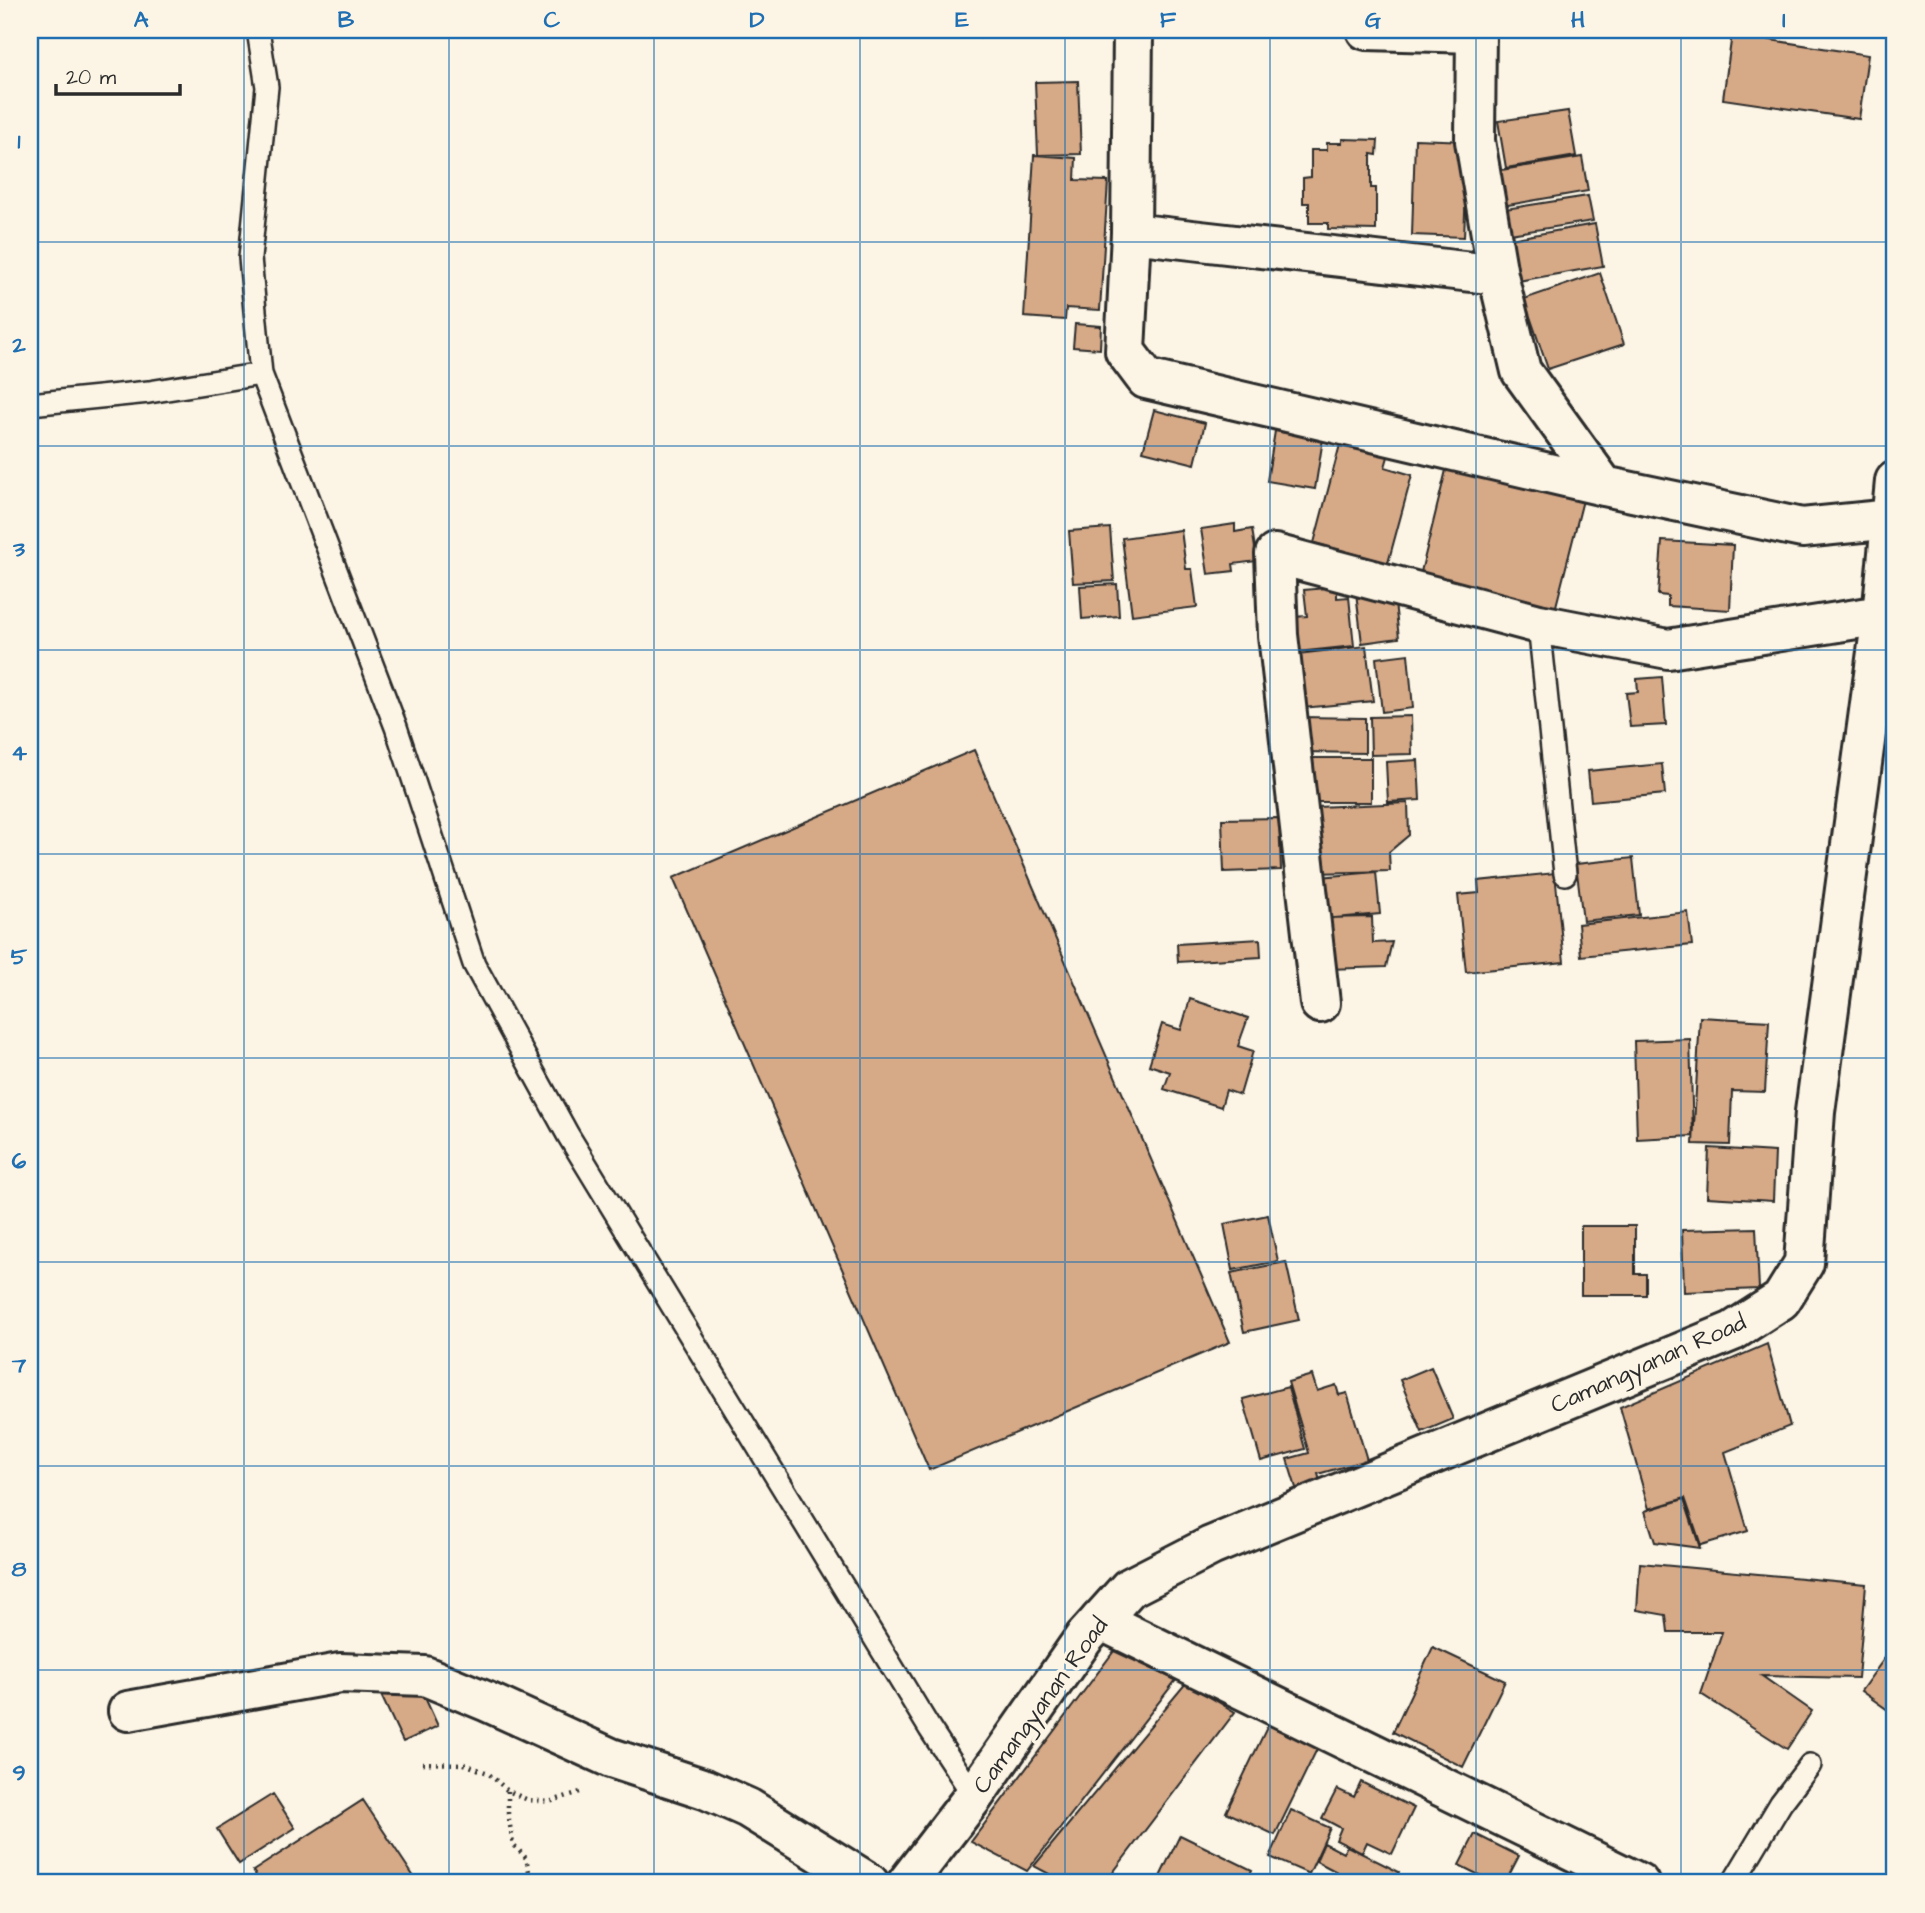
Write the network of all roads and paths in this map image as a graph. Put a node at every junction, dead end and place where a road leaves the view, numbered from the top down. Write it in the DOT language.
graph roads {
  1 [pos="258,30"];
  2 [pos="1133,30"];
  3 [pos="1366,30"];
  4 [pos="1476,31"];
  5 [pos="1131,233"];
  6 [pos="1498,275"];
  7 [pos="261,374"];
  8 [pos="30,404"];
  9 [pos="1895,481"];
  10 [pos="1604,486"];
  11 [pos="1892,519"];
  12 [pos="1882,615"];
  13 [pos="1539,624"];
  14 [pos="1565,874"];
  15 [pos="1320,1003"];
  16 [pos="1100,1620"];
  17 [pos="128,1711"];
  18 [pos="422,1763"];
  19 [pos="1810,1765"];
  20 [pos="589,1790"];
  21 [pos="508,1791"];
  22 [pos="974,1796"];
  23 [pos="529,1883"];
  24 [pos="869,1883"];
  25 [pos="907,1883"];
  26 [pos="1639,1883"];
  27 [pos="1733,1883"];
  1 -- 7 [label="lane"];
  2 -- 5 [label="street"];
  3 -- 4 [label="street"];
  4 -- 6 [label="street"];
  5 -- 6 [label="street"];
  5 -- 10 [label="street"];
  6 -- 10 [label="street"];
  7 -- 8 [label="lane"];
  7 -- 22 [label="lane"];
  9 -- 11 [label="street, Camangyanan Road"];
  10 -- 11 [label="street"];
  11 -- 12 [label="street, Camangyanan Road"];
  12 -- 13 [label="street"];
  12 -- 16 [label="street, Camangyanan Road"];
  13 -- 14 [label="lane"];
  13 -- 15 [label="street"];
  16 -- 22 [label="street, Camangyanan Road"];
  16 -- 26 [label="street"];
  17 -- 24 [label="street"];
  18 -- 21 [label="path"];
  19 -- 27 [label="lane"];
  20 -- 21 [label="path"];
  21 -- 23 [label="path"];
  22 -- 25 [label="street, Camangyanan Road"];
}
